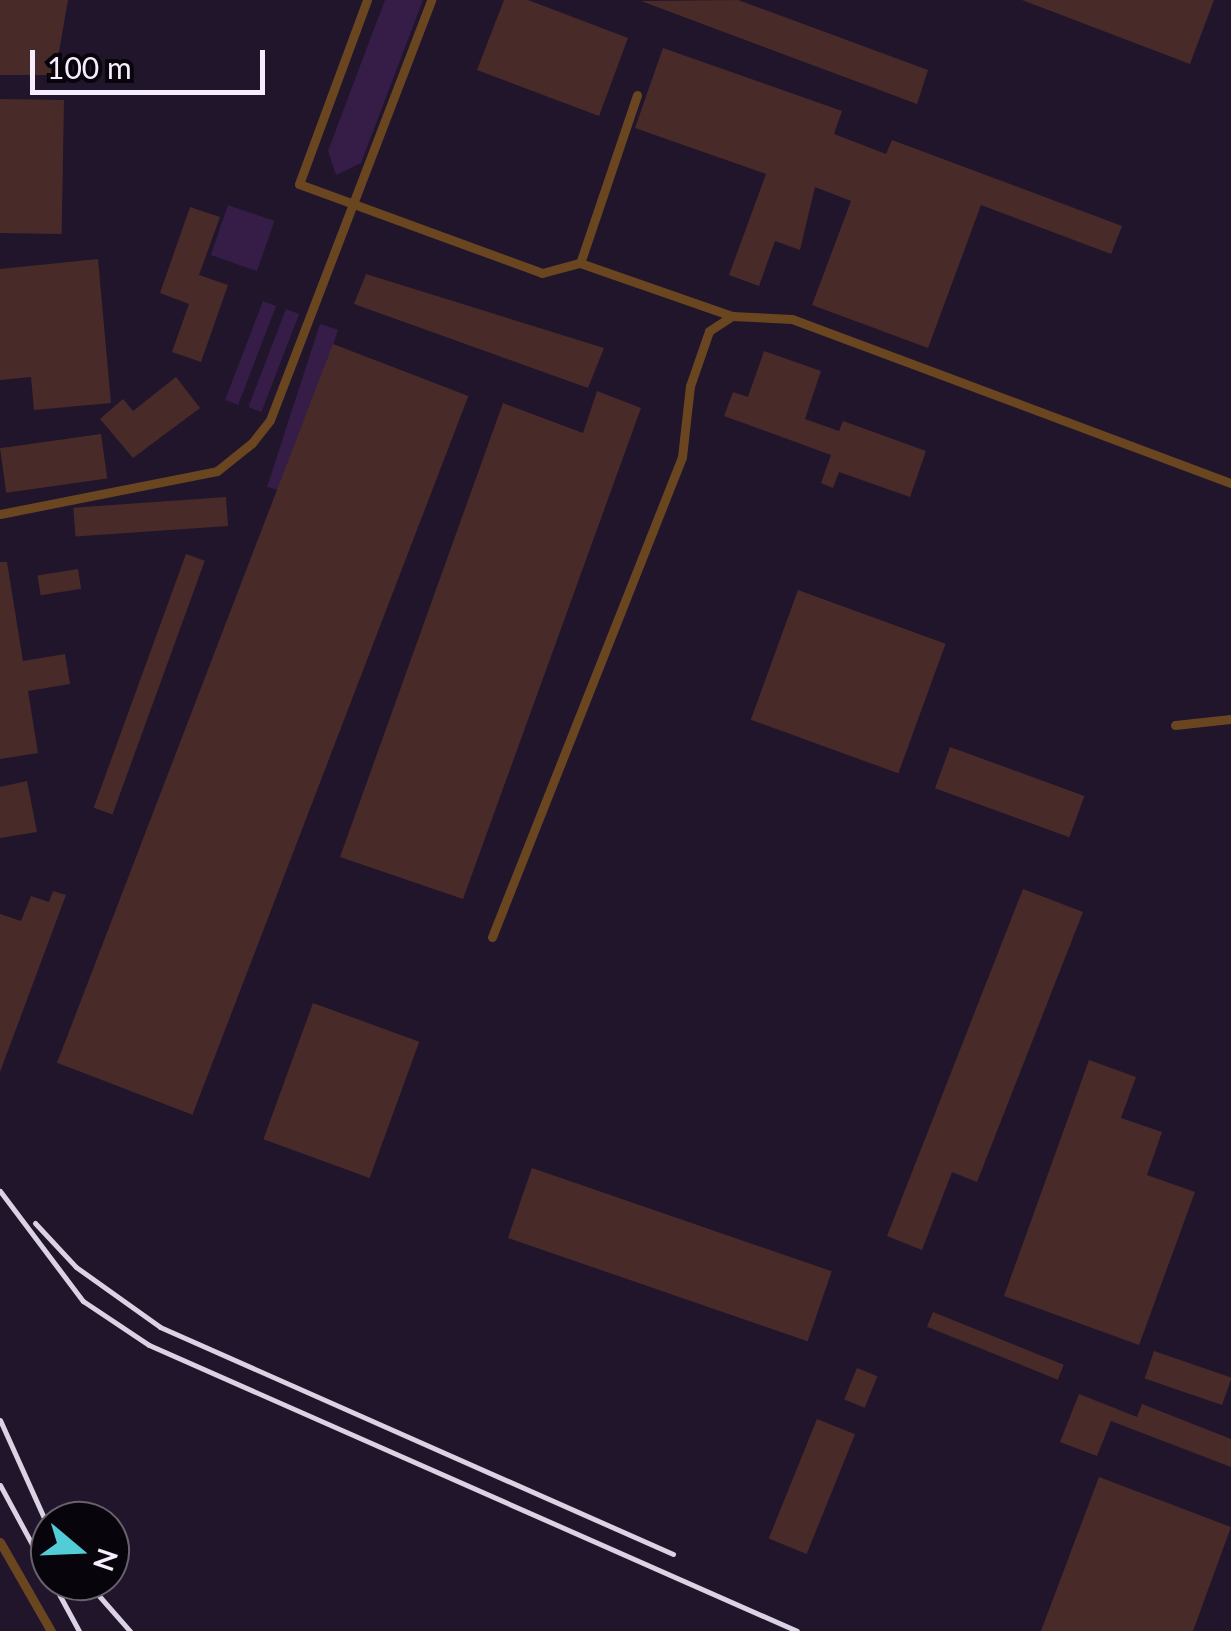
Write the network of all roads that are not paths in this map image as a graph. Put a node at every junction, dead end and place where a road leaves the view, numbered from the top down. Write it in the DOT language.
graph roads {
  1 [pos="367,0"];
  2 [pos="431,0"];
  3 [pos="636,95"];
  4 [pos="352,204"];
  5 [pos="580,263"];
  6 [pos="732,316"];
  7 [pos="1231,483"];
  8 [pos="0,514"];
  9 [pos="1231,720"];
  10 [pos="1175,725"];
  11 [pos="492,937"];
  12 [pos="0,1542"];
  13 [pos="51,1631"];
  1 -- 4 [label="lane"];
  2 -- 4 [label="lane"];
  3 -- 5 [label="lane"];
  4 -- 5 [label="lane"];
  4 -- 8 [label="lane"];
  5 -- 6 [label="lane"];
  6 -- 7 [label="lane"];
  6 -- 11 [label="lane"];
  9 -- 10 [label="lane"];
  12 -- 13 [label="lane"];
}
